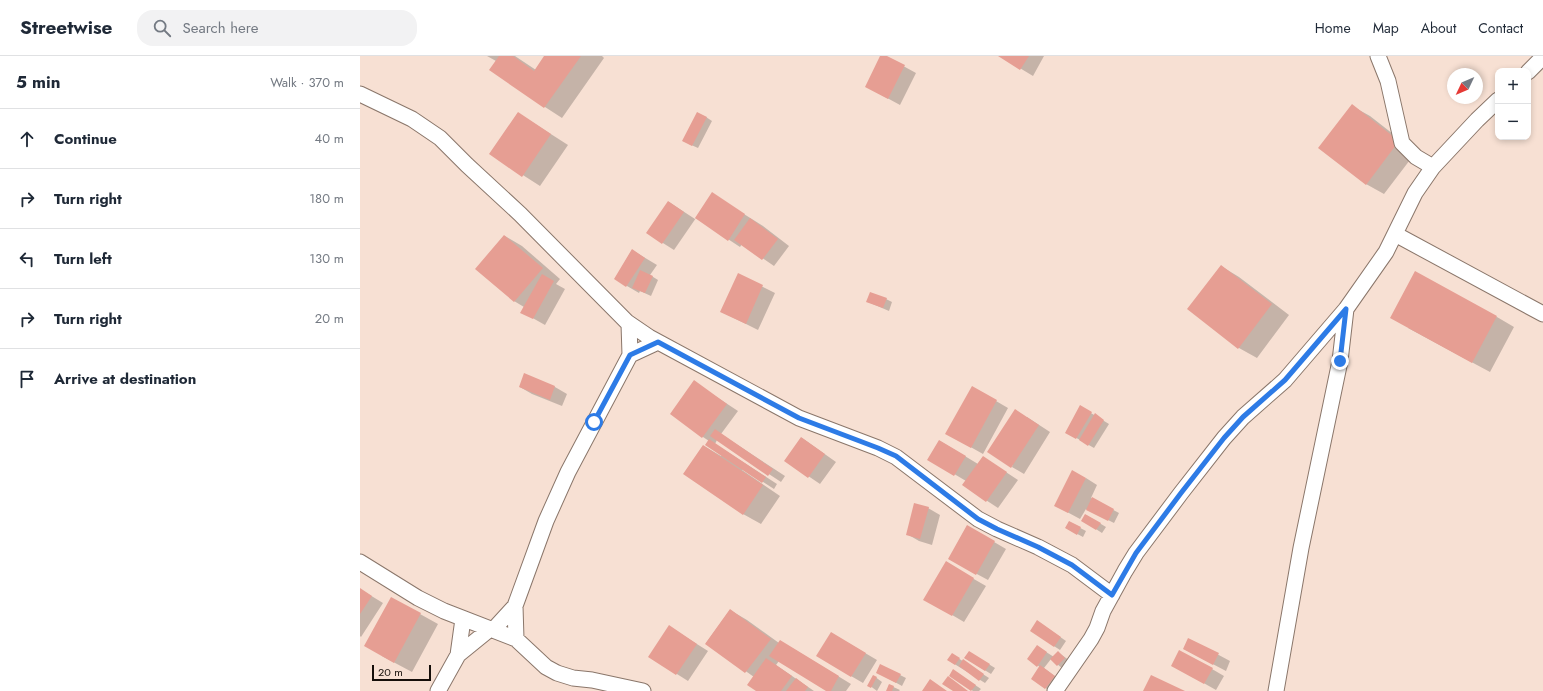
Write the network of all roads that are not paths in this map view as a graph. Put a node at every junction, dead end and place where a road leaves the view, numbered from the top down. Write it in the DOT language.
graph roads {
  1 [pos="1378,56"];
  2 [pos="1543,57"];
  3 [pos="1531,69"];
  4 [pos="360,94"];
  5 [pos="1495,103"];
  6 [pos="1433,167"];
  7 [pos="1395,234"];
  8 [pos="1346,309"];
  9 [pos="1543,314"];
  10 [pos="629,324"];
  11 [pos="658,342"];
  12 [pos="630,355"];
  13 [pos="360,562"];
  14 [pos="1112,595"];
  15 [pos="515,606"];
  16 [pos="463,619"];
  17 [pos="491,630"];
  18 [pos="516,639"];
  19 [pos="458,655"];
  20 [pos="438,691"];
  21 [pos="643,691"];
  22 [pos="1055,691"];
  23 [pos="1276,691"];
  1 -- 6 [label="street"];
  2 -- 3 [label="street"];
  4 -- 10 [label="street"];
  5 -- 6 [label="street"];
  6 -- 7 [label="street"];
  7 -- 8 [label="street"];
  7 -- 9 [label="street"];
  8 -- 14 [label="street"];
  8 -- 23 [label="street"];
  10 -- 11 [label="street"];
  10 -- 12 [label="street"];
  11 -- 12 [label="street"];
  11 -- 14 [label="street"];
  12 -- 15 [label="street"];
  13 -- 16 [label="street"];
  14 -- 22 [label="street"];
  15 -- 17 [label="street"];
  15 -- 18 [label="street"];
  16 -- 17 [label="street"];
  16 -- 19 [label="street"];
  17 -- 18 [label="street"];
  17 -- 19 [label="street"];
  18 -- 21 [label="street"];
  19 -- 20 [label="street"];
}
